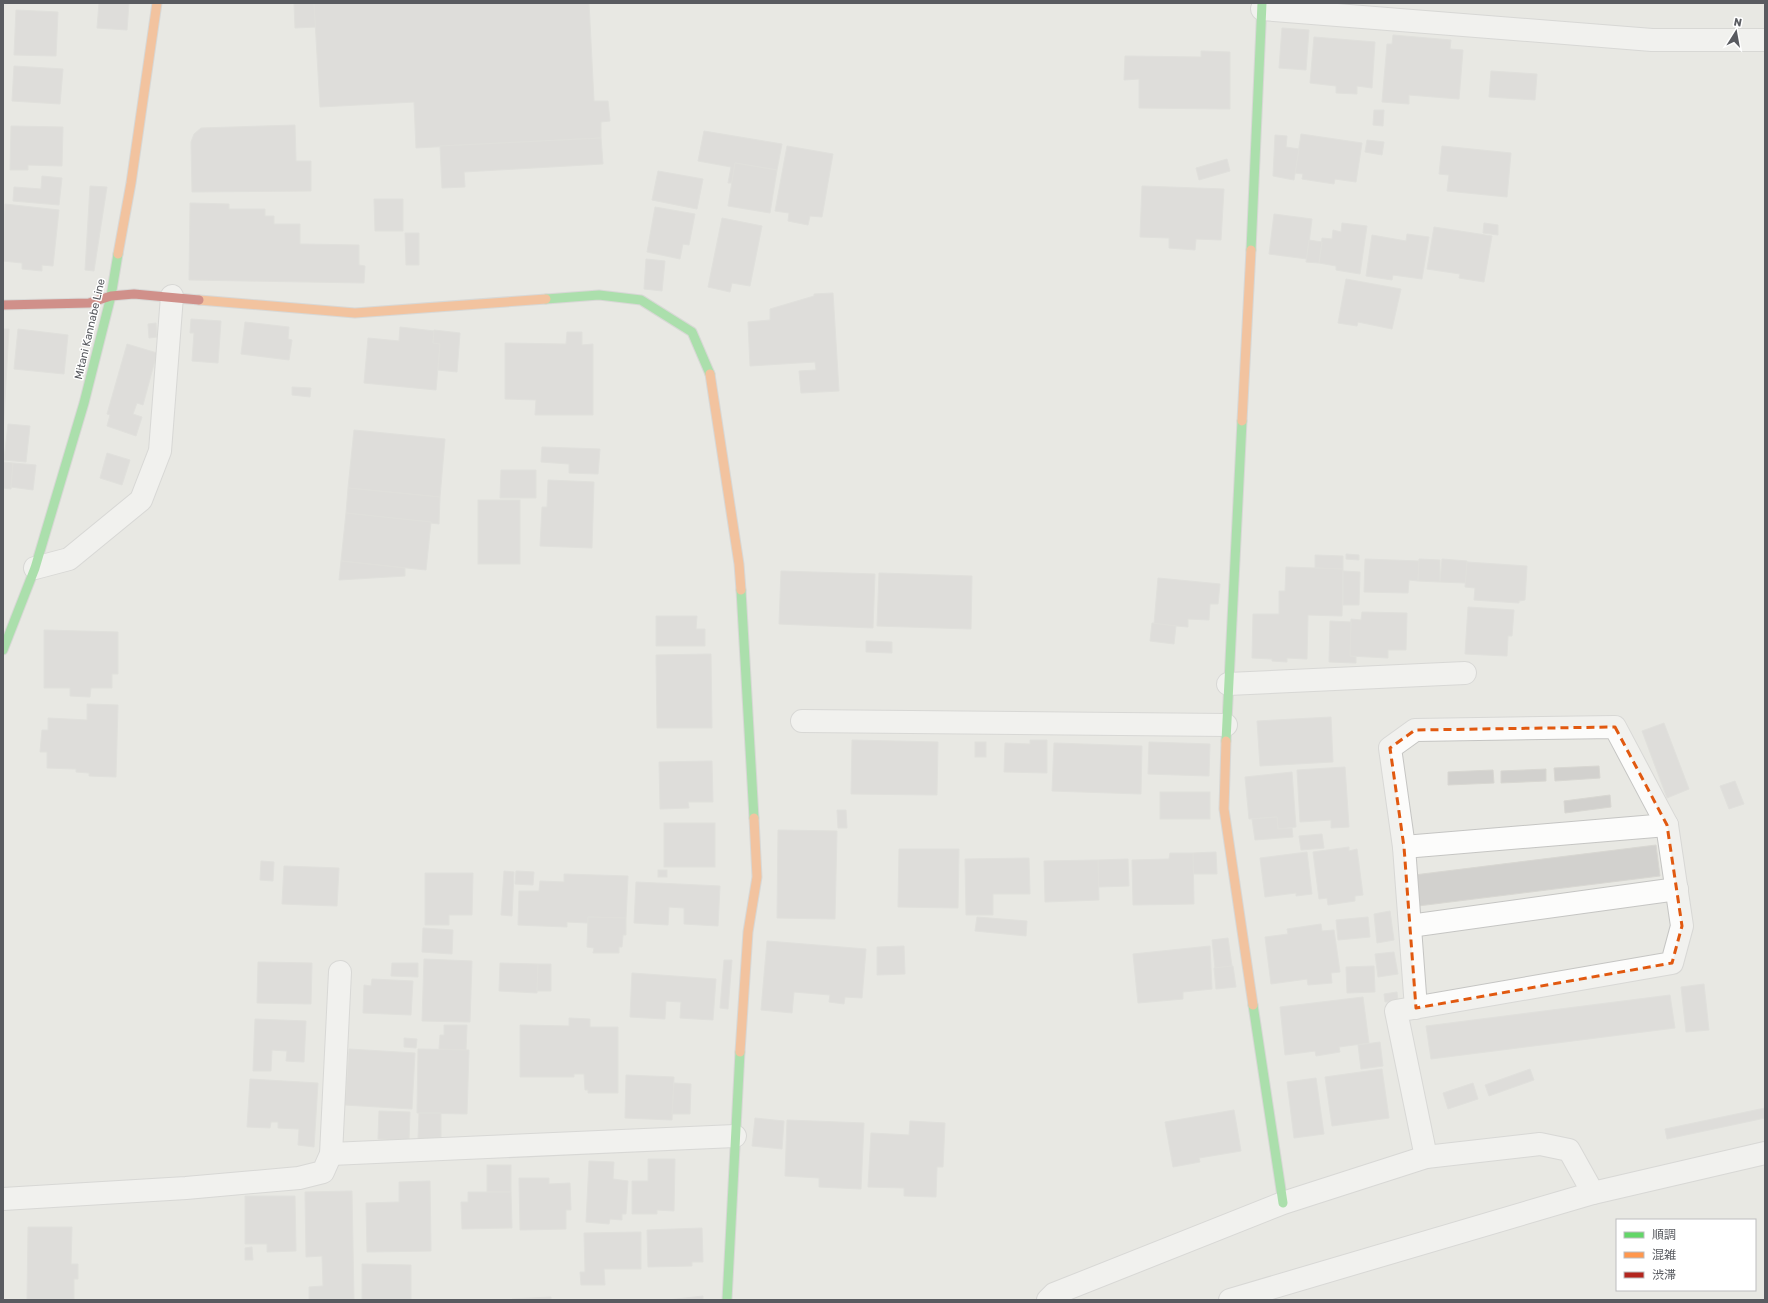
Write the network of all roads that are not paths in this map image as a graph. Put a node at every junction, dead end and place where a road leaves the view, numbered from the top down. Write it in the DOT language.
graph roads {
  1 [pos="157,3"];
  2 [pos="1262,6"];
  3 [pos="1765,40"];
  4 [pos="111,296"];
  5 [pos="172,296"];
  6 [pos="3,305"];
  7 [pos="35,568"];
  8 [pos="3,650"];
  9 [pos="1465,673"];
  10 [pos="1228,684"];
  11 [pos="802,721"];
  12 [pos="1226,725"];
  13 [pos="1667,825"];
  14 [pos="1404,847"];
  15 [pos="1677,889"];
  16 [pos="1410,926"];
  17 [pos="340,972"];
  18 [pos="1416,1008"];
  19 [pos="734,1136"];
  20 [pos="1765,1153"];
  21 [pos="331,1154"];
  22 [pos="1426,1157"];
  23 [pos="1593,1194"];
  24 [pos="3,1199"];
  25 [pos="1283,1203"];
  26 [pos="727,1300"];
  27 [pos="1048,1300"];
  28 [pos="1230,1300"];
  1 -- 4 [label="street, Mitani Kannabe Line"];
  2 -- 3 [label="street"];
  2 -- 10 [label="street"];
  4 -- 5 [label="street"];
  4 -- 6 [label="street"];
  4 -- 7 [label="street, Mitani Kannabe Line"];
  5 -- 7 [label="street"];
  5 -- 19 [label="street"];
  7 -- 8 [label="street, Mitani Kannabe Line"];
  9 -- 10 [label="street"];
  10 -- 12 [label="street"];
  11 -- 12 [label="street"];
  12 -- 25 [label="street"];
  13 -- 14 [label="street"];
  13 -- 14 [label="street"];
  13 -- 15 [label="street"];
  14 -- 16 [label="street"];
  15 -- 16 [label="street"];
  15 -- 18 [label="street"];
  16 -- 18 [label="street"];
  17 -- 21 [label="street"];
  18 -- 22 [label="street"];
  19 -- 21 [label="street"];
  19 -- 26 [label="street"];
  20 -- 23 [label="street"];
  21 -- 24 [label="street"];
  22 -- 23 [label="street"];
  22 -- 25 [label="street"];
  23 -- 28 [label="street"];
  25 -- 27 [label="street"];
}
